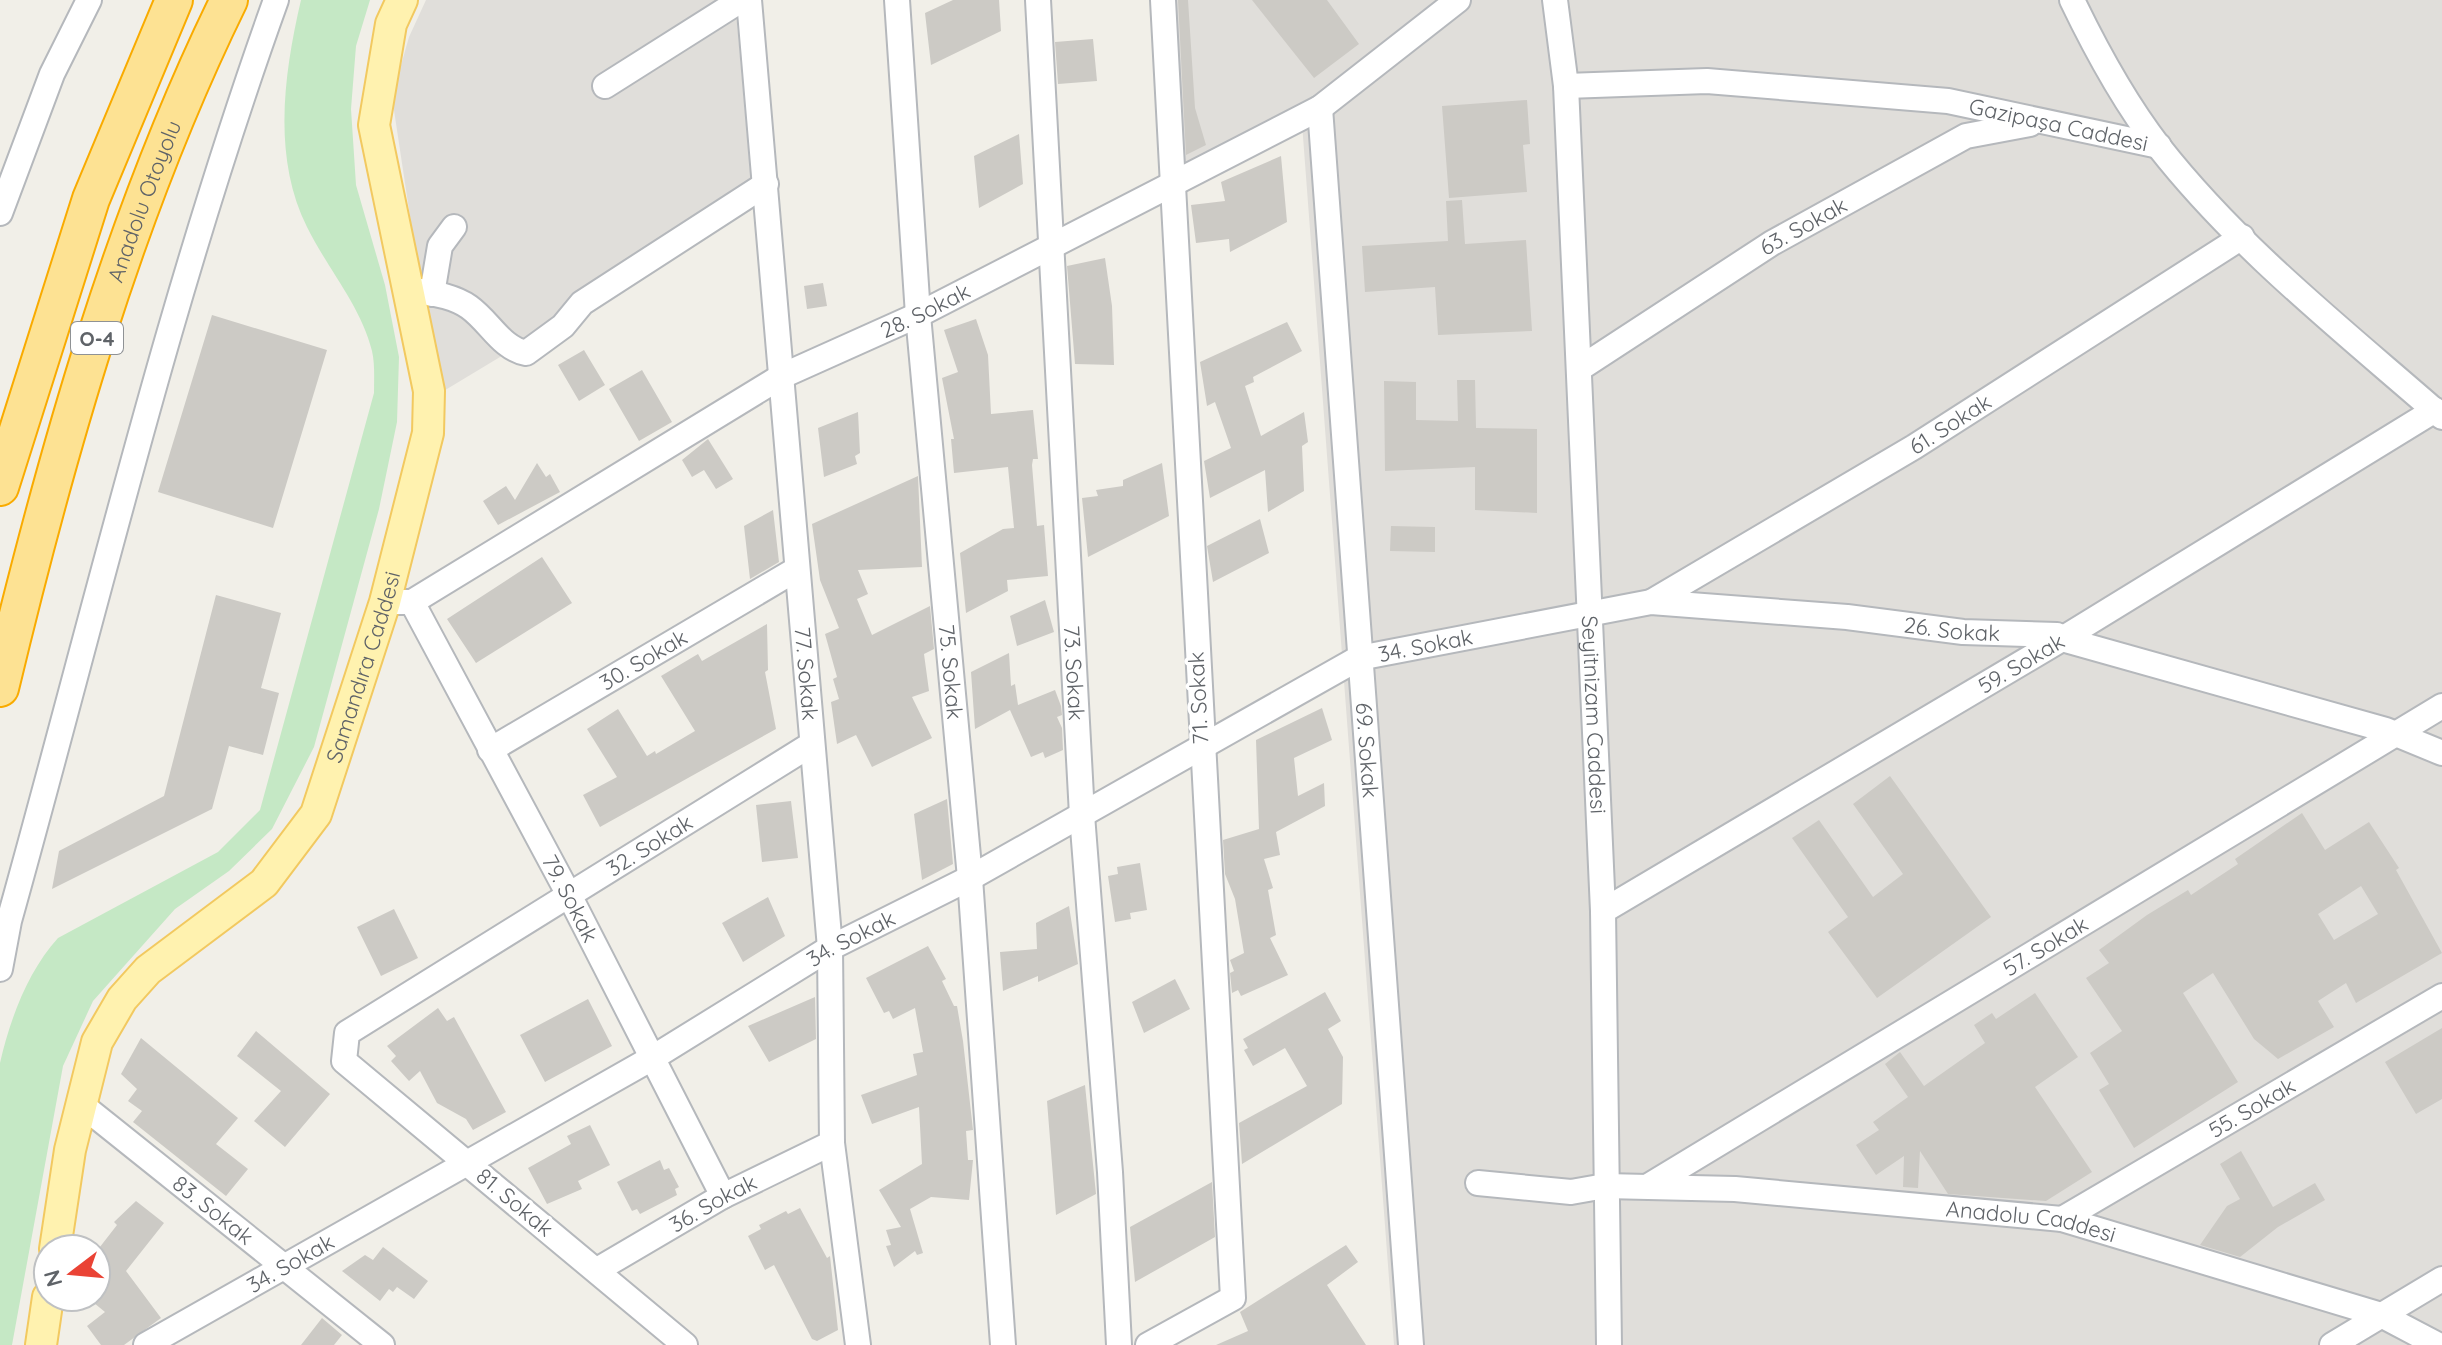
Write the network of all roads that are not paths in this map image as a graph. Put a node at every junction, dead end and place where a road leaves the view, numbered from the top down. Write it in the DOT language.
graph roads {
  1 [pos="89,0"];
  2 [pos="174,0"];
  3 [pos="229,0"];
  4 [pos="276,0"];
  5 [pos="402,0"];
  6 [pos="741,0"];
  7 [pos="749,0"];
  8 [pos="897,0"];
  9 [pos="1038,0"];
  10 [pos="1163,0"];
  11 [pos="1458,0"];
  12 [pos="1555,0"];
  13 [pos="2072,0"];
  14 [pos="605,86"];
  15 [pos="1566,86"];
  16 [pos="1320,108"];
  17 [pos="2045,122"];
  18 [pos="2159,146"];
  19 [pos="766,184"];
  20 [pos="1172,186"];
  21 [pos="0,213"];
  22 [pos="454,227"];
  23 [pos="2242,237"];
  24 [pos="1054,246"];
  25 [pos="421,291"];
  26 [pos="918,315"];
  27 [pos="1579,369"];
  28 [pos="782,376"];
  29 [pos="2438,413"];
  30 [pos="0,487"];
  31 [pos="797,569"];
  32 [pos="399,602"];
  33 [pos="1651,602"];
  34 [pos="1589,612"];
  35 [pos="2062,639"];
  36 [pos="1359,658"];
  37 [pos="0,688"];
  38 [pos="2442,706"];
  39 [pos="2395,734"];
  40 [pos="812,744"];
  41 [pos="1201,747"];
  42 [pos="490,750"];
  43 [pos="2442,753"];
  44 [pos="1082,815"];
  45 [pos="970,878"];
  46 [pos="569,895"];
  47 [pos="1603,911"];
  48 [pos="830,948"];
  49 [pos="0,969"];
  50 [pos="2442,996"];
  51 [pos="654,1057"];
  52 [pos="344,1061"];
  53 [pos="82,1105"];
  54 [pos="832,1143"];
  55 [pos="468,1163"];
  56 [pos="1478,1183"];
  57 [pos="1605,1186"];
  58 [pos="1650,1186"];
  59 [pos="723,1196"];
  60 [pos="2062,1219"];
  61 [pos="57,1233"];
  62 [pos="283,1267"];
  63 [pos="597,1270"];
  64 [pos="2442,1279"];
  65 [pos="46,1313"];
  66 [pos="2381,1315"];
  67 [pos="41,1345"];
  68 [pos="146,1345"];
  69 [pos="382,1345"];
  70 [pos="685,1345"];
  71 [pos="858,1345"];
  72 [pos="1003,1345"];
  73 [pos="1119,1345"];
  74 [pos="1148,1345"];
  75 [pos="1411,1345"];
  76 [pos="1609,1345"];
  77 [pos="2332,1345"];
  78 [pos="2438,1345"];
  1 -- 21 [label="street"];
  2 -- 30 [label="highway, O-4"];
  3 -- 37 [label="highway, Anadolu Otoyolu / O-4"];
  4 -- 49 [label="street"];
  5 -- 25 [label="main road, Samandıra Caddesi"];
  6 -- 14 [label="street"];
  7 -- 19 [label="street, 77. Sokak"];
  8 -- 26 [label="street, 75. Sokak"];
  9 -- 24 [label="street, 73. Sokak"];
  10 -- 20 [label="street, 71. Sokak"];
  11 -- 16 [label="street, 28. Sokak"];
  12 -- 15 [label="street"];
  13 -- 18 [label="street"];
  15 -- 17 [label="street, Gazipaşa Caddesi"];
  15 -- 27 [label="street, Seyitnizam Caddesi"];
  16 -- 20 [label="street, 28. Sokak"];
  16 -- 36 [label="street, 69. Sokak"];
  17 -- 18 [label="street, Gazipaşa Caddesi"];
  17 -- 27 [label="street, 63. Sokak"];
  18 -- 23 [label="street, Gazipaşa Caddesi"];
  19 -- 25 [label="street"];
  19 -- 28 [label="street, 77. Sokak"];
  20 -- 24 [label="street, 28. Sokak"];
  20 -- 41 [label="street, 71. Sokak"];
  22 -- 25 [label="street"];
  23 -- 29 [label="street, Gazipaşa Caddesi"];
  23 -- 33 [label="street, 61. Sokak"];
  24 -- 26 [label="street, 28. Sokak"];
  24 -- 44 [label="street, 73. Sokak"];
  25 -- 32 [label="main road, Samandıra Caddesi"];
  26 -- 28 [label="street, 28. Sokak"];
  26 -- 45 [label="street, 75. Sokak"];
  27 -- 34 [label="street, Seyitnizam Caddesi"];
  28 -- 31 [label="street, 77. Sokak"];
  28 -- 32 [label="street, 28. Sokak"];
  29 -- 35 [label="street, 59. Sokak"];
  31 -- 40 [label="street, 77. Sokak"];
  31 -- 42 [label="street, 30. Sokak"];
  32 -- 42 [label="street, 79. Sokak"];
  32 -- 53 [label="main road, Samandıra Caddesi"];
  33 -- 34 [label="street, 26. Sokak"];
  33 -- 35 [label="street, 26. Sokak"];
  34 -- 36 [label="street, 34. Sokak"];
  34 -- 47 [label="street, Seyitnizam Caddesi"];
  35 -- 39 [label="street, 26. Sokak"];
  35 -- 47 [label="street, 59. Sokak"];
  36 -- 41 [label="street, 34. Sokak"];
  36 -- 75 [label="street, 69. Sokak"];
  38 -- 39 [label="street, 57. Sokak"];
  39 -- 43 [label="street, 26. Sokak"];
  39 -- 58 [label="street, 57. Sokak"];
  40 -- 46 [label="street, 32. Sokak"];
  40 -- 48 [label="street, 77. Sokak"];
  41 -- 44 [label="street, 34. Sokak"];
  41 -- 74 [label="street, 71. Sokak"];
  42 -- 46 [label="street, 79. Sokak"];
  44 -- 45 [label="street, 34. Sokak"];
  44 -- 73 [label="street, 73. Sokak"];
  45 -- 48 [label="street, 34. Sokak"];
  45 -- 72 [label="street, 75. Sokak"];
  46 -- 51 [label="street, 79. Sokak"];
  46 -- 52 [label="street, 32. Sokak"];
  47 -- 57 [label="street, Seyitnizam Caddesi"];
  48 -- 51 [label="street, 34. Sokak"];
  48 -- 54 [label="street, 77. Sokak"];
  50 -- 60 [label="street, 55. Sokak"];
  51 -- 55 [label="street, 34. Sokak"];
  51 -- 59 [label="street, 79. Sokak"];
  52 -- 55 [label="street, 81. Sokak"];
  53 -- 61 [label="main road, Samandıra Caddesi"];
  53 -- 62 [label="street, 83. Sokak"];
  54 -- 59 [label="street, 36. Sokak"];
  54 -- 71 [label="street, 77. Sokak"];
  55 -- 62 [label="street, 34. Sokak"];
  55 -- 63 [label="street, 81. Sokak"];
  56 -- 57 [label="street, Anadolu Caddesi"];
  57 -- 58 [label="street, Anadolu Caddesi"];
  57 -- 76 [label="street, Seyitnizam Caddesi"];
  58 -- 60 [label="street, Anadolu Caddesi"];
  59 -- 63 [label="street, 36. Sokak"];
  60 -- 66 [label="street, Anadolu Caddesi"];
  62 -- 68 [label="street, 34. Sokak"];
  62 -- 69 [label="street, 83. Sokak"];
  63 -- 70 [label="street, 81. Sokak"];
  64 -- 66 [label="street"];
  65 -- 67 [label="main road"];
  66 -- 77 [label="street"];
  66 -- 78 [label="street, Anadolu Caddesi"];
}
